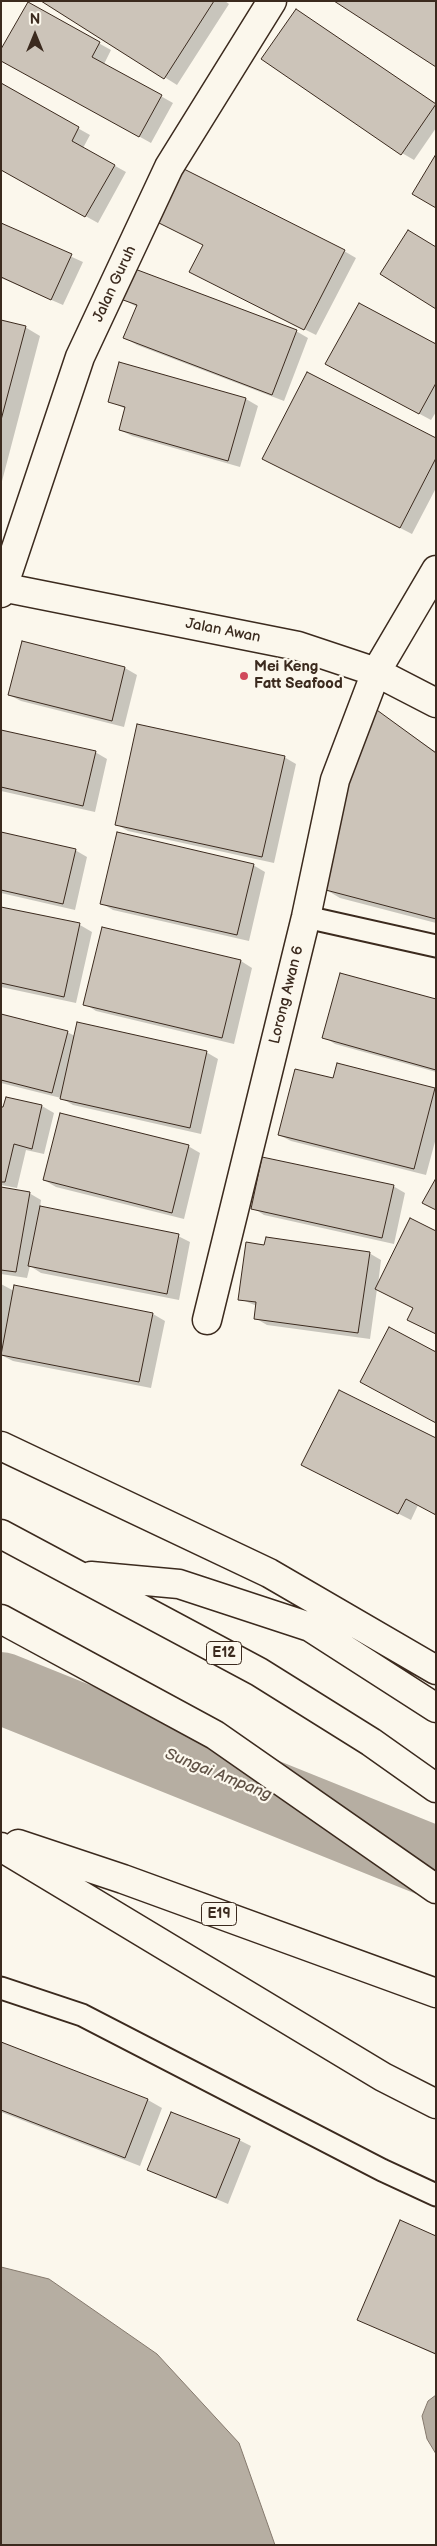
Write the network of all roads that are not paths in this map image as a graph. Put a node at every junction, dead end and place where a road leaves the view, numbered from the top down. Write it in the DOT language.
graph roads {
  1 [pos="272,1"];
  2 [pos="436,570"];
  3 [pos="2,589"];
  4 [pos="376,672"];
  5 [pos="436,703"];
  6 [pos="306,917"];
  7 [pos="436,946"];
  8 [pos="207,1320"];
  9 [pos="1,1446"];
  10 [pos="1,1534"];
  11 [pos="80,1575"];
  12 [pos="1,1619"];
  13 [pos="436,1670"];
  14 [pos="436,1708"];
  15 [pos="436,1788"];
  16 [pos="1,1838"];
  17 [pos="1,1847"];
  18 [pos="432,1887"];
  19 [pos="1,1988"];
  20 [pos="436,1993"];
  21 [pos="436,2104"];
  22 [pos="436,2195"];
  1 -- 3 [label="main road, Jalan Guruh"];
  2 -- 4 [label="main road, Lorong Awan 6"];
  3 -- 4 [label="main road, Jalan Awan"];
  4 -- 5 [label="main road, Jalan Awan"];
  4 -- 6 [label="main road, Lorong Awan 6"];
  6 -- 7 [label="lane"];
  6 -- 8 [label="main road, Lorong Awan 6"];
  9 -- 13 [label="main road"];
  10 -- 11 [label="main road, E12"];
  11 -- 14 [label="main road"];
  11 -- 15 [label="main road, E12"];
  12 -- 18 [label="main road"];
  16 -- 20 [label="main road, E19"];
  17 -- 21 [label="main road"];
  19 -- 22 [label="lane"];
}
